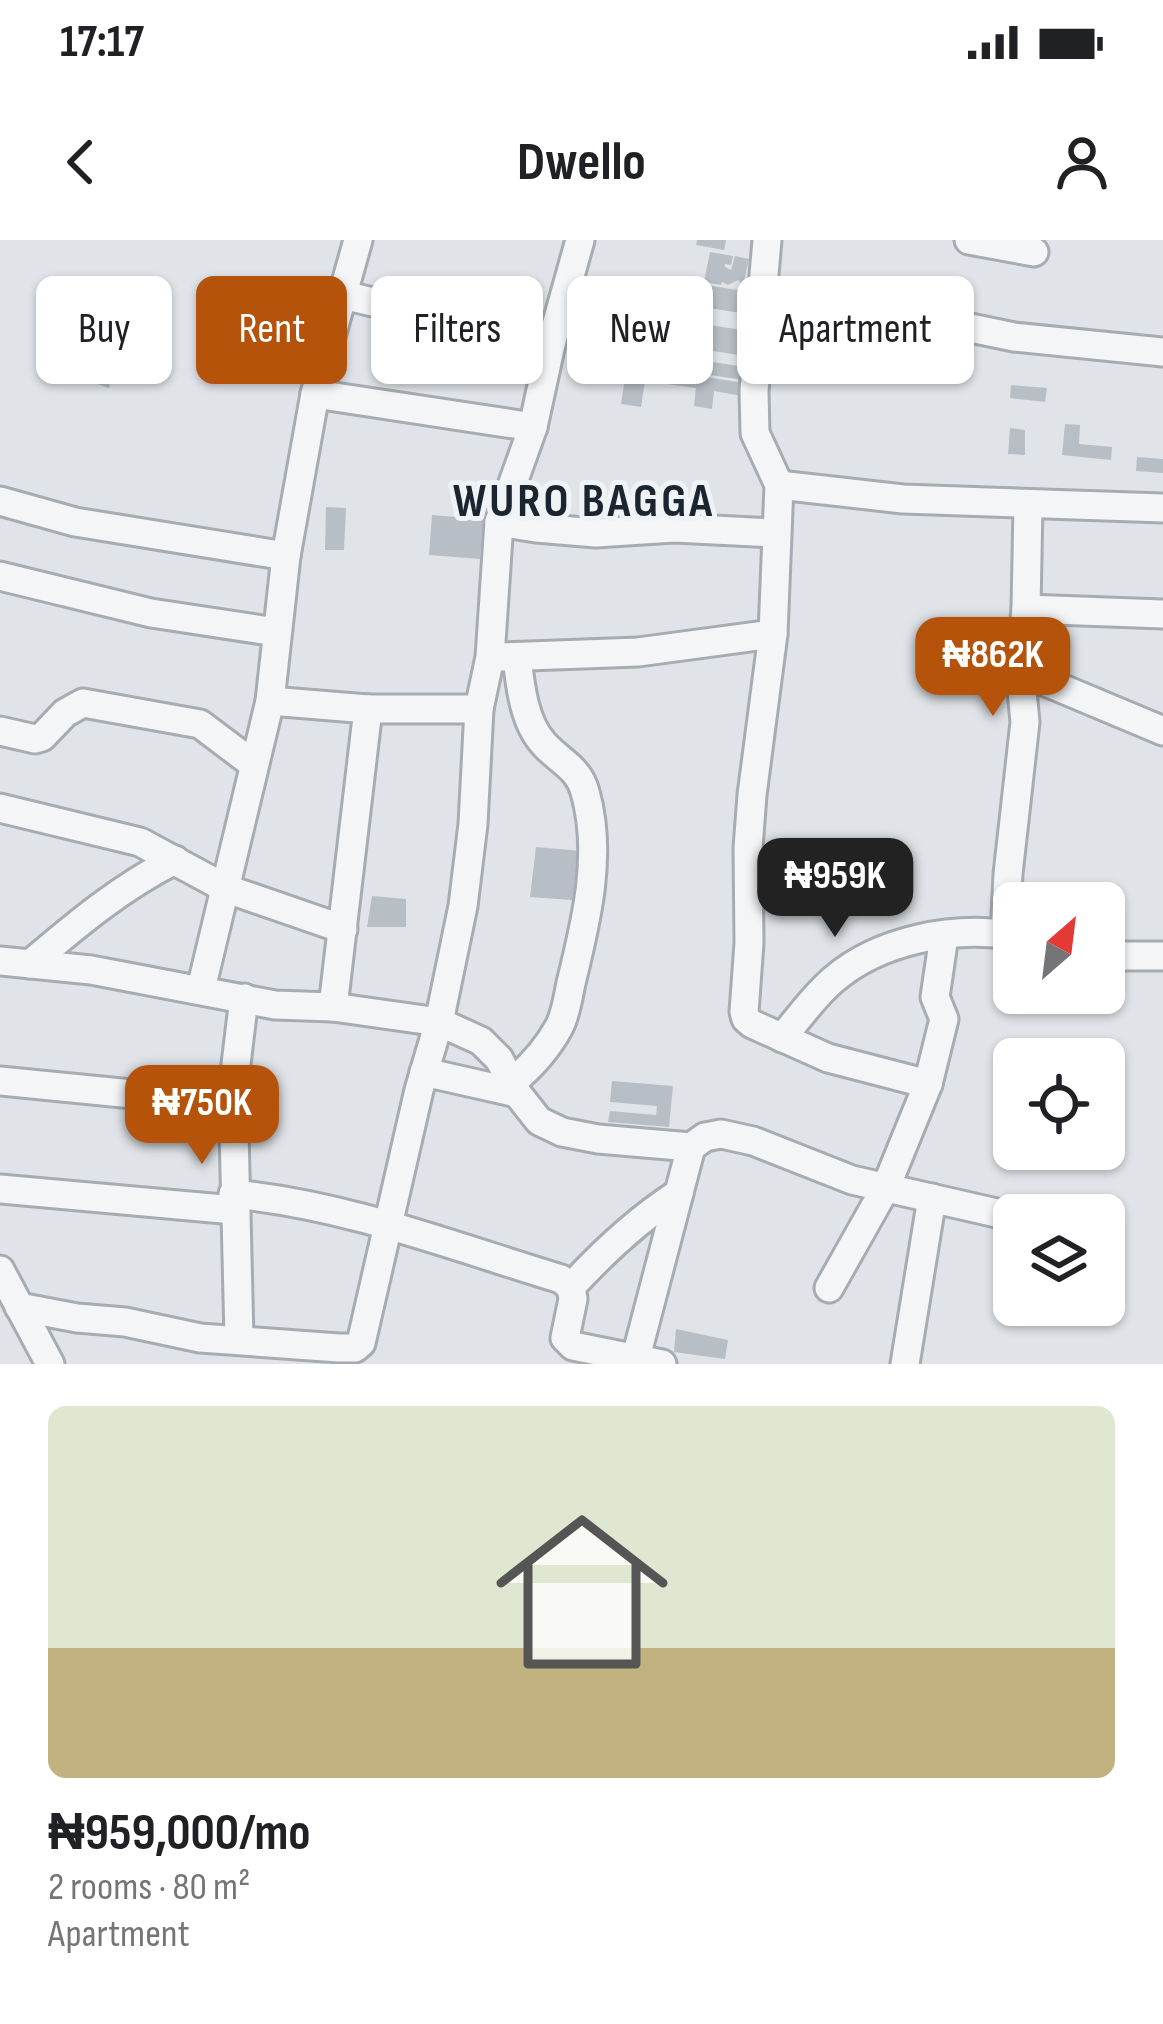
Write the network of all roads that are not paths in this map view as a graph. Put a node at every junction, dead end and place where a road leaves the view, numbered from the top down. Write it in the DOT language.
graph roads {
  1 [pos="358,240"];
  2 [pos="580,240"];
  3 [pos="767,240"];
  4 [pos="969,240"];
  5 [pos="1034,252"];
  6 [pos="763,276"];
  7 [pos="347,280"];
  8 [pos="347,296"];
  9 [pos="974,329"];
  10 [pos="551,344"];
  11 [pos="1163,352"];
  12 [pos="318,384"];
  13 [pos="755,384"];
  14 [pos="315,394"];
  15 [pos="533,427"];
  16 [pos="779,485"];
  17 [pos="0,501"];
  18 [pos="1028,505"];
  19 [pos="1163,508"];
  20 [pos="499,522"];
  21 [pos="776,533"];
  22 [pos="286,556"];
  23 [pos="0,576"];
  24 [pos="1026,609"];
  25 [pos="1163,614"];
  26 [pos="276,632"];
  27 [pos="773,634"];
  28 [pos="504,657"];
  29 [pos="1020,671"];
  30 [pos="270,700"];
  31 [pos="368,709"];
  32 [pos="479,710"];
  33 [pos="0,731"];
  34 [pos="1163,731"];
  35 [pos="253,764"];
  36 [pos="0,808"];
  37 [pos="175,860"];
  38 [pos="1008,882"];
  39 [pos="227,889"];
  40 [pos="343,929"];
  41 [pos="993,934"];
  42 [pos="944,936"];
  43 [pos="1125,956"];
  44 [pos="1163,956"];
  45 [pos="0,961"];
  46 [pos="30,964"];
  47 [pos="201,989"];
  48 [pos="244,998"];
  49 [pos="333,1007"];
  50 [pos="440,1022"];
  51 [pos="782,1038"];
  52 [pos="424,1072"];
  53 [pos="0,1081"];
  54 [pos="928,1084"];
  55 [pos="514,1088"];
  56 [pos="233,1104"];
  57 [pos="691,1147"];
  58 [pos="886,1186"];
  59 [pos="0,1189"];
  60 [pos="679,1193"];
  61 [pos="932,1198"];
  62 [pos="234,1202"];
  63 [pos="993,1212"];
  64 [pos="386,1223"];
  65 [pos="0,1270"];
  66 [pos="571,1287"];
  67 [pos="829,1288"];
  68 [pos="19,1307"];
  69 [pos="239,1340"];
  70 [pos="276,1353"];
  71 [pos="649,1360"];
  72 [pos="50,1364"];
  73 [pos="905,1364"];
  1 -- 7 [label="street"];
  2 -- 10 [label="street"];
  3 -- 6 [label="street"];
  4 -- 5 [label="street"];
  8 -- 10 [label="street"];
  9 -- 11 [label="street"];
  10 -- 15 [label="street"];
  12 -- 14 [label="street"];
  13 -- 16 [label="street"];
  14 -- 15 [label="street"];
  14 -- 22 [label="street"];
  15 -- 20 [label="street"];
  16 -- 18 [label="street"];
  16 -- 21 [label="street"];
  17 -- 22 [label="street"];
  18 -- 19 [label="street"];
  18 -- 24 [label="street"];
  20 -- 21 [label="street"];
  20 -- 28 [label="street"];
  21 -- 27 [label="street"];
  22 -- 26 [label="street"];
  23 -- 26 [label="street"];
  24 -- 25 [label="street"];
  24 -- 29 [label="street"];
  26 -- 30 [label="street"];
  27 -- 28 [label="street"];
  27 -- 51 [label="street"];
  28 -- 32 [label="street"];
  28 -- 55 [label="street"];
  29 -- 34 [label="street"];
  29 -- 38 [label="street"];
  30 -- 31 [label="street"];
  30 -- 35 [label="street"];
  31 -- 32 [label="street"];
  31 -- 40 [label="street"];
  32 -- 50 [label="street"];
  33 -- 35 [label="street"];
  35 -- 39 [label="street"];
  36 -- 37 [label="street"];
  37 -- 39 [label="street"];
  37 -- 46 [label="street"];
  39 -- 40 [label="street"];
  39 -- 47 [label="street"];
  40 -- 49 [label="street"];
  41 -- 42 [label="street"];
  42 -- 51 [label="street"];
  42 -- 54 [label="street"];
  43 -- 44 [label="street"];
  45 -- 46 [label="street"];
  46 -- 47 [label="street"];
  47 -- 48 [label="street"];
  48 -- 49 [label="street"];
  48 -- 56 [label="street"];
  49 -- 50 [label="street"];
  50 -- 52 [label="street"];
  50 -- 55 [label="street"];
  51 -- 54 [label="street"];
  52 -- 55 [label="street"];
  52 -- 64 [label="street"];
  53 -- 56 [label="street"];
  54 -- 58 [label="street"];
  55 -- 57 [label="street"];
  56 -- 62 [label="street"];
  57 -- 58 [label="street"];
  57 -- 60 [label="street"];
  58 -- 61 [label="street"];
  58 -- 67 [label="street"];
  59 -- 62 [label="street"];
  60 -- 66 [label="street"];
  60 -- 71 [label="street"];
  61 -- 63 [label="street"];
  61 -- 73 [label="street"];
  62 -- 64 [label="street"];
  62 -- 69 [label="street"];
  64 -- 66 [label="street"];
  64 -- 70 [label="street"];
  65 -- 68 [label="street"];
  66 -- 71 [label="street"];
  68 -- 69 [label="street"];
  68 -- 72 [label="street"];
  69 -- 70 [label="street"];
}
